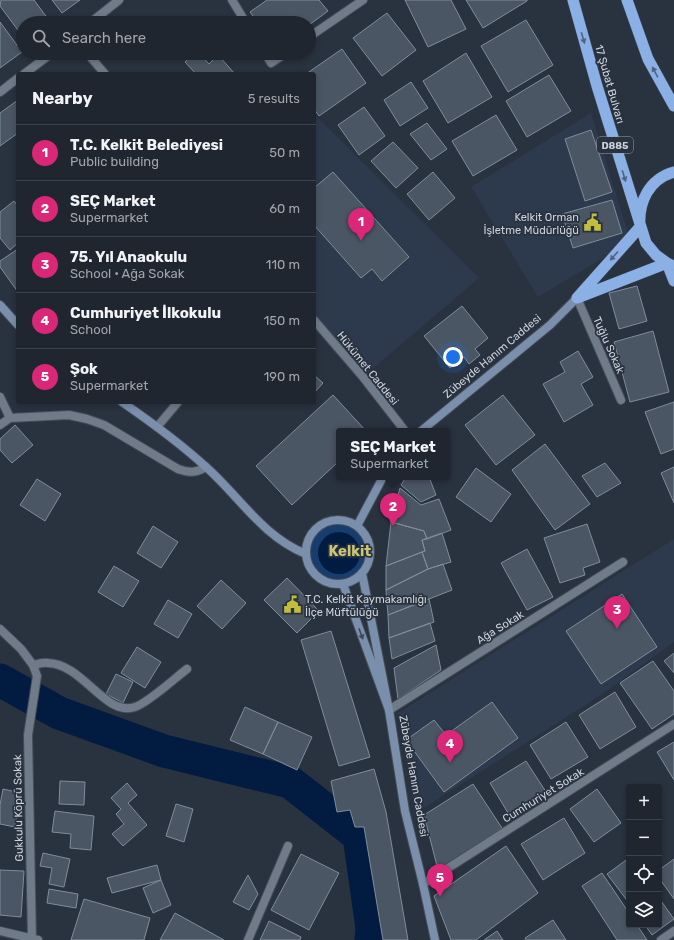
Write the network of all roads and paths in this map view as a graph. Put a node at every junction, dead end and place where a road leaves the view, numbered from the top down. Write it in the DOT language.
graph roads {
  1 [pos="119,0"];
  2 [pos="232,0"];
  3 [pos="364,0"];
  4 [pos="572,0"];
  5 [pos="627,0"];
  6 [pos="99,16"];
  7 [pos="242,16"];
  8 [pos="316,32"];
  9 [pos="43,60"];
  10 [pos="93,60"];
  11 [pos="27,72"];
  12 [pos="103,72"];
  13 [pos="16,80"];
  14 [pos="0,92"];
  15 [pos="674,106"];
  16 [pos="674,172"];
  17 [pos="640,227"];
  18 [pos="670,264"];
  19 [pos="674,282"];
  20 [pos="577,298"];
  21 [pos="0,305"];
  22 [pos="316,322"];
  23 [pos="16,323"];
  24 [pos="0,398"];
  25 [pos="621,400"];
  26 [pos="125,404"];
  27 [pos="176,404"];
  28 [pos="10,418"];
  29 [pos="0,425"];
  30 [pos="157,427"];
  31 [pos="403,428"];
  32 [pos="425,428"];
  33 [pos="206,467"];
  34 [pos="381,480"];
  35 [pos="357,526"];
  36 [pos="306,554"];
  37 [pos="624,565"];
  38 [pos="362,573"];
  39 [pos="344,584"];
  40 [pos="0,629"];
  41 [pos="33,665"];
  42 [pos="187,669"];
  43 [pos="389,710"];
  44 [pos="674,724"];
  45 [pos="288,846"];
  46 [pos="423,884"];
  47 [pos="0,931"];
  48 [pos="674,931"];
  49 [pos="34,939"];
  50 [pos="248,940"];
  51 [pos="434,940"];
  52 [pos="661,940"];
  1 -- 6 [label="street"];
  2 -- 7 [label="street"];
  3 -- 8 [label="street"];
  4 -- 17 [label="highway, 17 Şubat Bulvarı / D885, one-way"];
  15 -- 5 [label="highway, one-way"];
  9 -- 11 [label="street"];
  10 -- 12 [label="street"];
  13 -- 14 [label="street"];
  16 -- 17 [label="highway"];
  17 -- 18 [label="highway, 17 Şubat Bulvarı / D885"];
  17 -- 20 [label="highway, Zübeyde Hanım Caddesi, one-way"];
  18 -- 19 [label="highway, 17 Şubat Bulvarı / D885"];
  18 -- 20 [label="highway, Zübeyde Hanım Caddesi"];
  20 -- 25 [label="street, Tuğlu Sokak"];
  20 -- 32 [label="main road, Zübeyde Hanım Caddesi"];
  21 -- 23 [label="main road"];
  22 -- 31 [label="street, Hükümet Caddesi"];
  24 -- 28 [label="street"];
  26 -- 30 [label="main road"];
  27 -- 30 [label="street"];
  28 -- 29 [label="street"];
  28 -- 33 [label="street"];
  30 -- 33 [label="main road"];
  33 -- 36 [label="main road"];
  34 -- 35 [label="main road"];
  35 -- 36 [label="main road"];
  35 -- 38 [label="main road"];
  36 -- 39 [label="main road"];
  37 -- 43 [label="street, Ağa Sokak"];
  38 -- 39 [label="main road"];
  38 -- 43 [label="main road, Zübeyde Hanım Caddesi"];
  39 -- 43 [label="main road, Zübeyde Hanım Caddesi, one-way"];
  40 -- 41 [label="street"];
  41 -- 42 [label="street"];
  41 -- 49 [label="street, Gukkulu Köprü Sokak"];
  43 -- 46 [label="main road, Zübeyde Hanım Caddesi"];
  44 -- 46 [label="street, Cumhuriyet Sokak"];
  45 -- 50 [label="street"];
  46 -- 51 [label="main road, Zübeyde Hanım Caddesi"];
  47 -- 49 [label="street"];
  48 -- 52 [label="street"];
}
